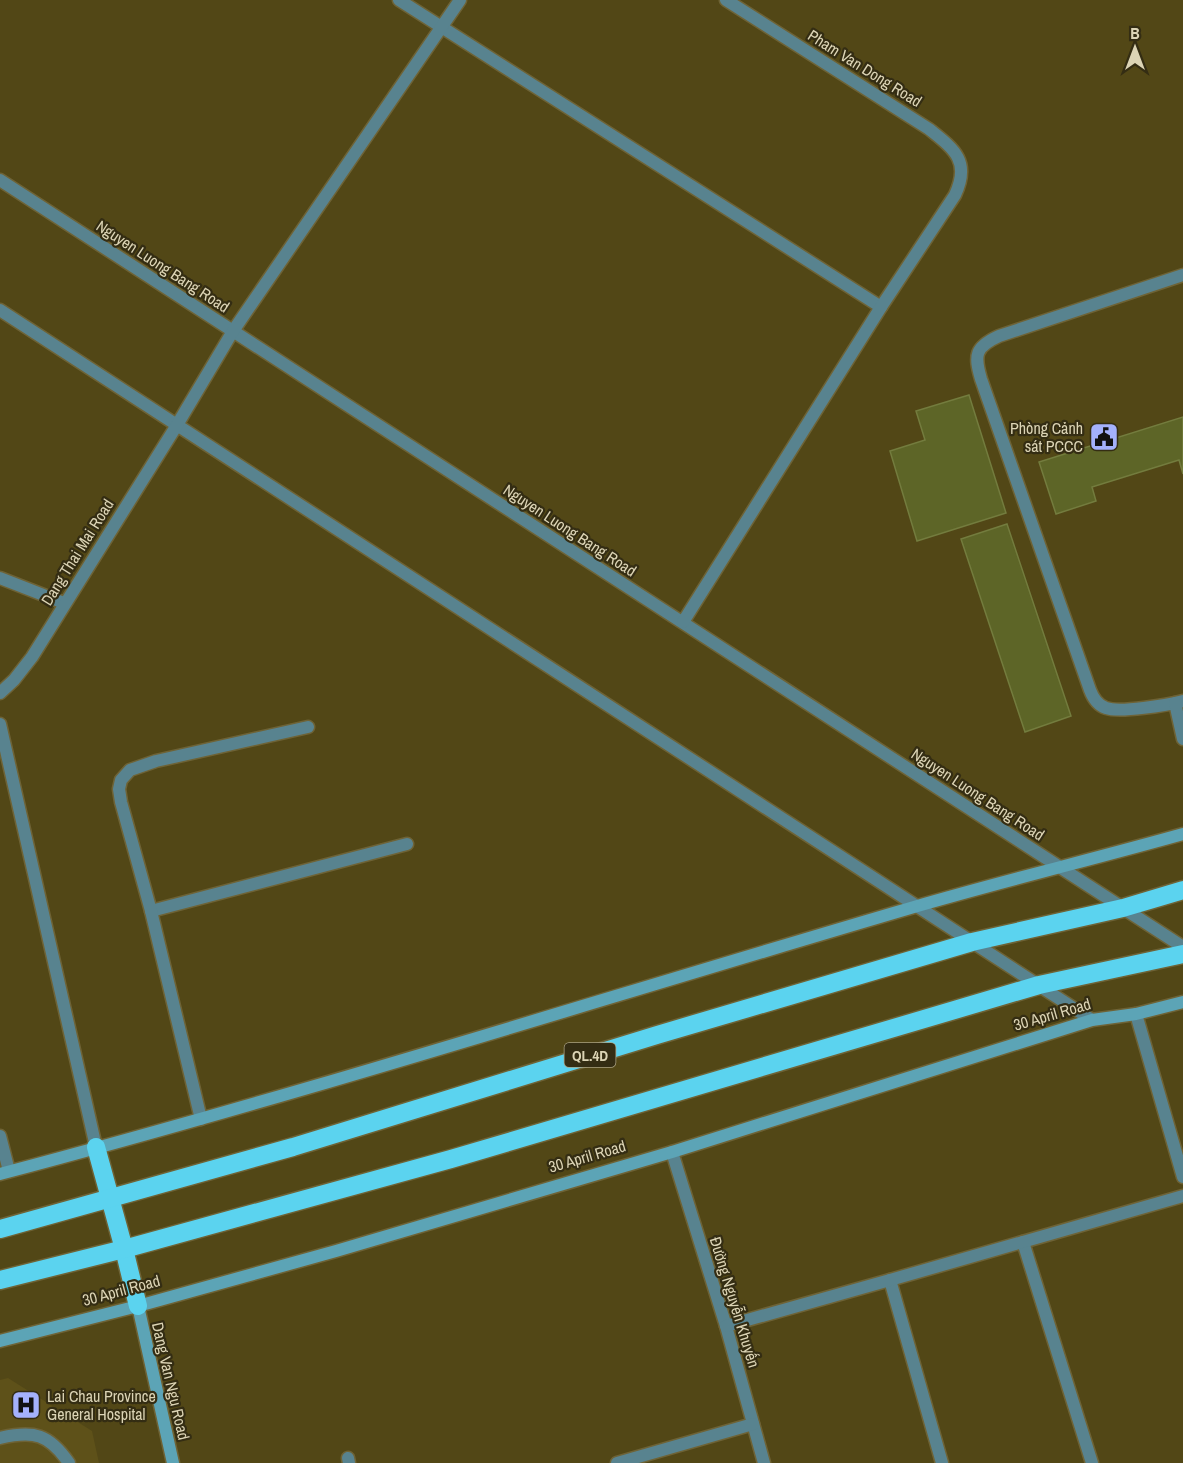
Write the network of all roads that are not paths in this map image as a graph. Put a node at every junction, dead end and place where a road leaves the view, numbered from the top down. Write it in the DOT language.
graph roads {
  1 [pos="399,0"];
  2 [pos="460,0"];
  3 [pos="726,0"];
  4 [pos="442,28"];
  5 [pos="0,180"];
  6 [pos="1183,275"];
  7 [pos="881,307"];
  8 [pos="0,310"];
  9 [pos="233,331"];
  10 [pos="177,425"];
  11 [pos="0,578"];
  12 [pos="64,603"];
  13 [pos="683,622"];
  14 [pos="0,693"];
  15 [pos="1179,702"];
  16 [pos="0,725"];
  17 [pos="308,727"];
  18 [pos="1183,739"];
  19 [pos="1183,834"];
  20 [pos="407,844"];
  21 [pos="1062,868"];
  22 [pos="1183,890"];
  23 [pos="917,906"];
  24 [pos="1123,908"];
  25 [pos="151,911"];
  26 [pos="972,942"];
  27 [pos="1183,947"];
  28 [pos="1183,954"];
  29 [pos="1039,986"];
  30 [pos="1183,1002"];
  31 [pos="1136,1014"];
  32 [pos="1092,1020"];
  33 [pos="201,1119"];
  34 [pos="0,1136"];
  35 [pos="96,1147"];
  36 [pos="672,1152"];
  37 [pos="5,1173"];
  38 [pos="1183,1177"];
  39 [pos="1183,1196"];
  40 [pos="111,1200"];
  41 [pos="0,1229"];
  42 [pos="1023,1242"];
  43 [pos="124,1249"];
  44 [pos="0,1280"];
  45 [pos="890,1280"];
  46 [pos="138,1306"];
  47 [pos="726,1326"];
  48 [pos="0,1341"];
  49 [pos="753,1424"];
  50 [pos="0,1438"];
  51 [pos="69,1463"];
  52 [pos="173,1463"];
  53 [pos="617,1463"];
  54 [pos="764,1463"];
  55 [pos="942,1463"];
  56 [pos="1092,1463"];
  1 -- 4 [label="street"];
  2 -- 4 [label="street, Dang Thai Mai Road"];
  3 -- 7 [label="street, Pham Van Dong Road"];
  4 -- 7 [label="street"];
  4 -- 9 [label="street, Dang Thai Mai Road"];
  5 -- 9 [label="street, Nguyen Luong Bang Road"];
  6 -- 15 [label="street"];
  7 -- 13 [label="street"];
  8 -- 10 [label="street"];
  9 -- 10 [label="street, Dang Thai Mai Road"];
  9 -- 13 [label="street, Nguyen Luong Bang Road"];
  10 -- 12 [label="street, Dang Thai Mai Road"];
  10 -- 23 [label="street"];
  11 -- 12 [label="street"];
  12 -- 14 [label="street, Dang Thai Mai Road"];
  13 -- 21 [label="street, Nguyen Luong Bang Road"];
  15 -- 18 [label="street"];
  16 -- 35 [label="street"];
  17 -- 25 [label="street"];
  19 -- 21 [label="street"];
  20 -- 25 [label="street"];
  21 -- 23 [label="street"];
  21 -- 24 [label="street, Nguyen Luong Bang Road"];
  22 -- 24 [label="highway, QL.4D"];
  23 -- 26 [label="street"];
  23 -- 33 [label="street"];
  24 -- 26 [label="highway, QL.4D"];
  24 -- 27 [label="street, Nguyen Luong Bang Road"];
  25 -- 33 [label="street"];
  26 -- 29 [label="street"];
  26 -- 40 [label="highway, QL.4D"];
  28 -- 29 [label="highway, 30 April Road"];
  29 -- 32 [label="street"];
  29 -- 43 [label="highway, 30 April Road"];
  30 -- 31 [label="street, 30 April Road"];
  31 -- 32 [label="street, 30 April Road"];
  31 -- 38 [label="street"];
  32 -- 36 [label="street, 30 April Road"];
  33 -- 35 [label="street"];
  34 -- 37 [label="street"];
  35 -- 37 [label="street"];
  35 -- 40 [label="highway"];
  36 -- 46 [label="street, 30 April Road"];
  36 -- 47 [label="street, Đường Nguyễn Khuyến"];
  39 -- 42 [label="street"];
  40 -- 41 [label="highway, QL.4D"];
  40 -- 43 [label="highway"];
  42 -- 45 [label="street"];
  42 -- 56 [label="street"];
  43 -- 44 [label="highway, 30 April Road"];
  43 -- 46 [label="highway"];
  45 -- 47 [label="street"];
  45 -- 55 [label="street"];
  46 -- 48 [label="street, 30 April Road"];
  46 -- 52 [label="street, Dang Van Ngu Road"];
  47 -- 49 [label="street, Đường Nguyễn Khuyến"];
  49 -- 53 [label="street"];
  49 -- 54 [label="street, Đường Nguyễn Khuyến"];
  50 -- 51 [label="street"];
}
